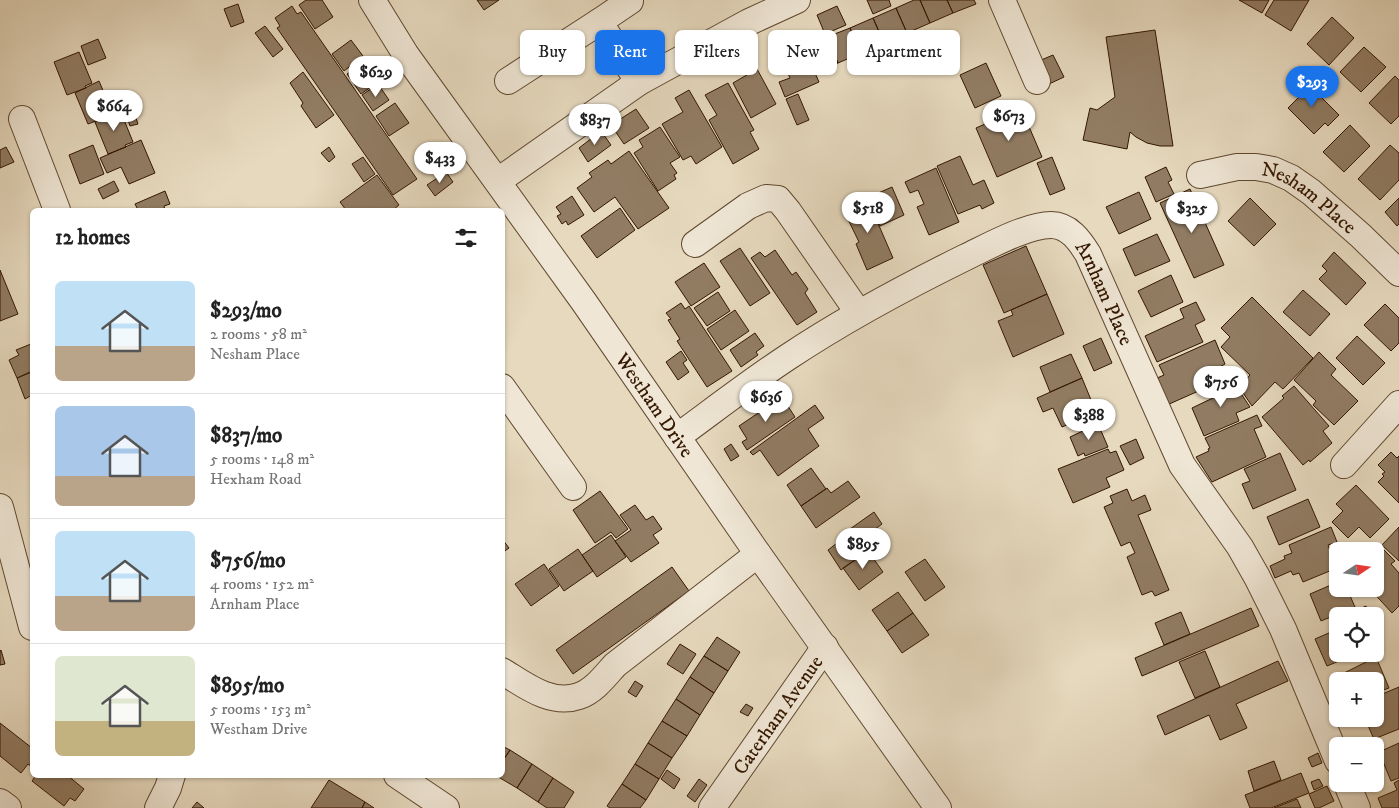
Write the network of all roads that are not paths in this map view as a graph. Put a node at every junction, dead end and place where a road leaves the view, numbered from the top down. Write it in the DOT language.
graph roads {
  1 [pos="372,0"];
  2 [pos="798,0"];
  3 [pos="1002,0"];
  4 [pos="630,1"];
  5 [pos="599,22"];
  6 [pos="1037,80"];
  7 [pos="508,81"];
  8 [pos="640,82"];
  9 [pos="22,119"];
  10 [pos="1200,175"];
  11 [pos="498,180"];
  12 [pos="508,207"];
  13 [pos="56,208"];
  14 [pos="695,244"];
  15 [pos="1399,273"];
  16 [pos="858,312"];
  17 [pos="505,391"];
  18 [pos="1399,404"];
  19 [pos="677,437"];
  20 [pos="1344,464"];
  21 [pos="573,487"];
  22 [pos="0,507"];
  23 [pos="758,554"];
  24 [pos="30,620"];
  25 [pos="826,647"];
  26 [pos="505,674"];
  27 [pos="1329,739"];
  28 [pos="401,778"];
  29 [pos="1350,792"];
  30 [pos="0,802"];
  31 [pos="8,808"];
  32 [pos="446,808"];
  33 [pos="712,808"];
  34 [pos="938,808"];
  35 [pos="1357,808"];
  1 -- 11 [label="street, Westham Drive"];
  2 -- 8 [label="street"];
  3 -- 6 [label="street"];
  4 -- 5 [label="street"];
  5 -- 7 [label="street"];
  5 -- 8 [label="street"];
  8 -- 11 [label="street"];
  9 -- 13 [label="street"];
  10 -- 15 [label="street, Nesham Place"];
  11 -- 12 [label="street, Westham Drive"];
  12 -- 19 [label="street, Westham Drive"];
  14 -- 16 [label="street"];
  16 -- 19 [label="street, Arnham Place"];
  16 -- 27 [label="street, Arnham Place"];
  17 -- 21 [label="street"];
  18 -- 20 [label="street"];
  19 -- 23 [label="street, Westham Drive"];
  22 -- 24 [label="street"];
  23 -- 25 [label="street, Westham Drive"];
  23 -- 26 [label="street"];
  25 -- 33 [label="street, Caterham Avenue"];
  25 -- 34 [label="street, Westham Drive"];
  28 -- 32 [label="street"];
  29 -- 35 [label="street"];
  30 -- 31 [label="street"];
}
